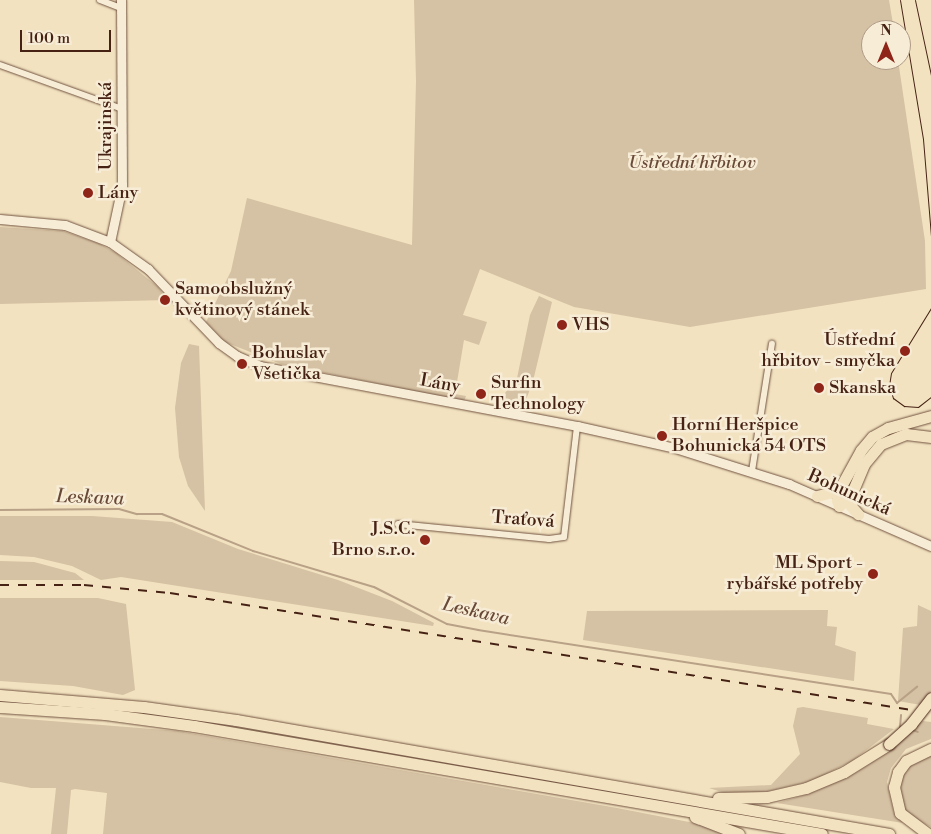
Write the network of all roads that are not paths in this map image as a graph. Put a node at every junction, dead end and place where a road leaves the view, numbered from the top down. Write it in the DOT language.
graph roads {
  1 [pos="100,0"];
  2 [pos="121,4"];
  3 [pos="0,65"];
  4 [pos="122,109"];
  5 [pos="0,219"];
  6 [pos="110,242"];
  7 [pos="772,344"];
  8 [pos="931,416"];
  9 [pos="577,426"];
  10 [pos="624,436"];
  11 [pos="931,437"];
  12 [pos="752,471"];
  13 [pos="839,490"];
  14 [pos="851,495"];
  15 [pos="817,496"];
  16 [pos="839,506"];
  17 [pos="858,514"];
  18 [pos="398,524"];
  19 [pos="931,546"];
  20 [pos="0,695"];
  21 [pos="931,698"];
  22 [pos="0,707"];
  23 [pos="931,749"];
  24 [pos="673,802"];
  25 [pos="739,834"];
  26 [pos="822,834"];
  27 [pos="889,834"];
  28 [pos="928,834"];
  1 -- 2 [label="street, Ukrajinská"];
  2 -- 4 [label="street, Ukrajinská"];
  3 -- 4 [label="street"];
  4 -- 6 [label="street, Ukrajinská"];
  5 -- 6 [label="street, Lány"];
  6 -- 9 [label="street, Lány"];
  7 -- 12 [label="street"];
  8 -- 13 [label="highway"];
  9 -- 10 [label="street, Lány"];
  9 -- 18 [label="street, Traťová"];
  10 -- 12 [label="street, Bohunická"];
  11 -- 14 [label="highway"];
  12 -- 15 [label="street, Bohunická"];
  13 -- 15 [label="highway"];
  13 -- 16 [label="highway"];
  14 -- 16 [label="highway"];
  14 -- 17 [label="highway"];
  15 -- 16 [label="street, Bohunická"];
  16 -- 17 [label="street, Bohunická"];
  17 -- 19 [label="street, Bohunická"];
  20 -- 24 [label="highway"];
  21 -- 24 [label="highway, bridge"];
  22 -- 24 [label="highway"];
  23 -- 28 [label="highway"];
  24 -- 25 [label="highway"];
  24 -- 26 [label="highway"];
  24 -- 27 [label="highway"];
}
